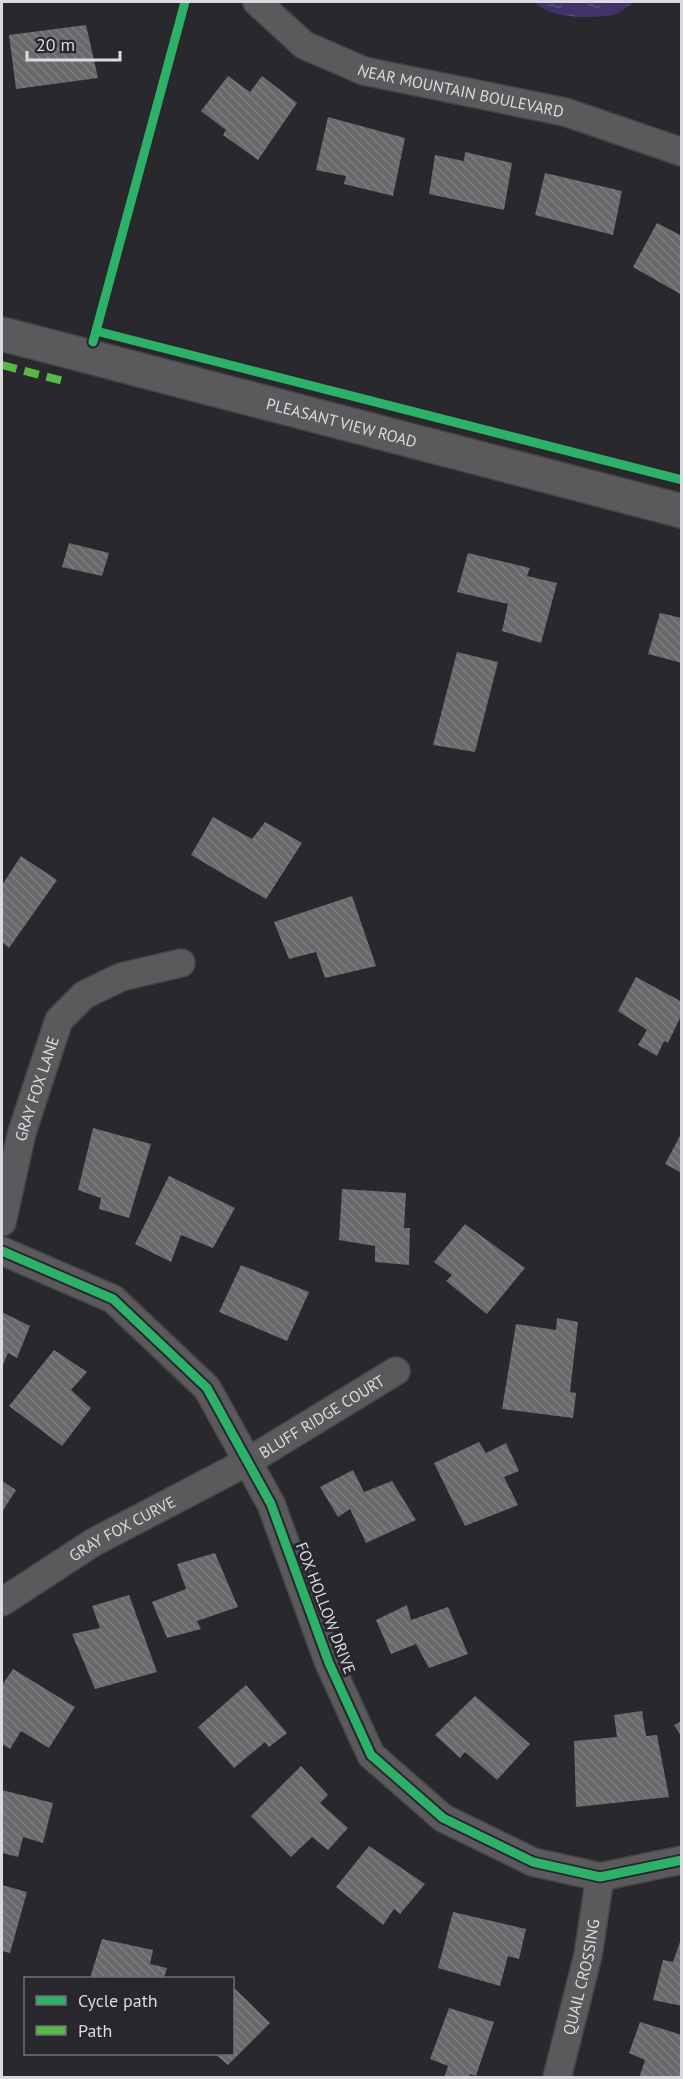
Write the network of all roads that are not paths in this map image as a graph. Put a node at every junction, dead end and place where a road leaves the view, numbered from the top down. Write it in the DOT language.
graph roads {
  1 [pos="257,2"];
  2 [pos="681,152"];
  3 [pos="2,334"];
  4 [pos="681,511"];
  5 [pos="181,963"];
  6 [pos="2,1222"];
  7 [pos="2,1251"];
  8 [pos="396,1371"];
  9 [pos="247,1462"];
  10 [pos="2,1602"];
  11 [pos="681,1860"];
  12 [pos="600,1877"];
  13 [pos="557,2078"];
  1 -- 2 [label="street, NEAR MOUNTAIN BOULEVARD"];
  3 -- 4 [label="street, PLEASANT VIEW ROAD"];
  5 -- 6 [label="street, GRAY FOX LANE"];
  7 -- 9 [label="street, FOX HOLLOW DRIVE"];
  8 -- 9 [label="street, BLUFF RIDGE COURT"];
  9 -- 10 [label="street, GRAY FOX CURVE"];
  9 -- 12 [label="street, FOX HOLLOW DRIVE"];
  11 -- 12 [label="street, FOX HOLLOW DRIVE"];
  12 -- 13 [label="street, QUAIL CROSSING"];
}
